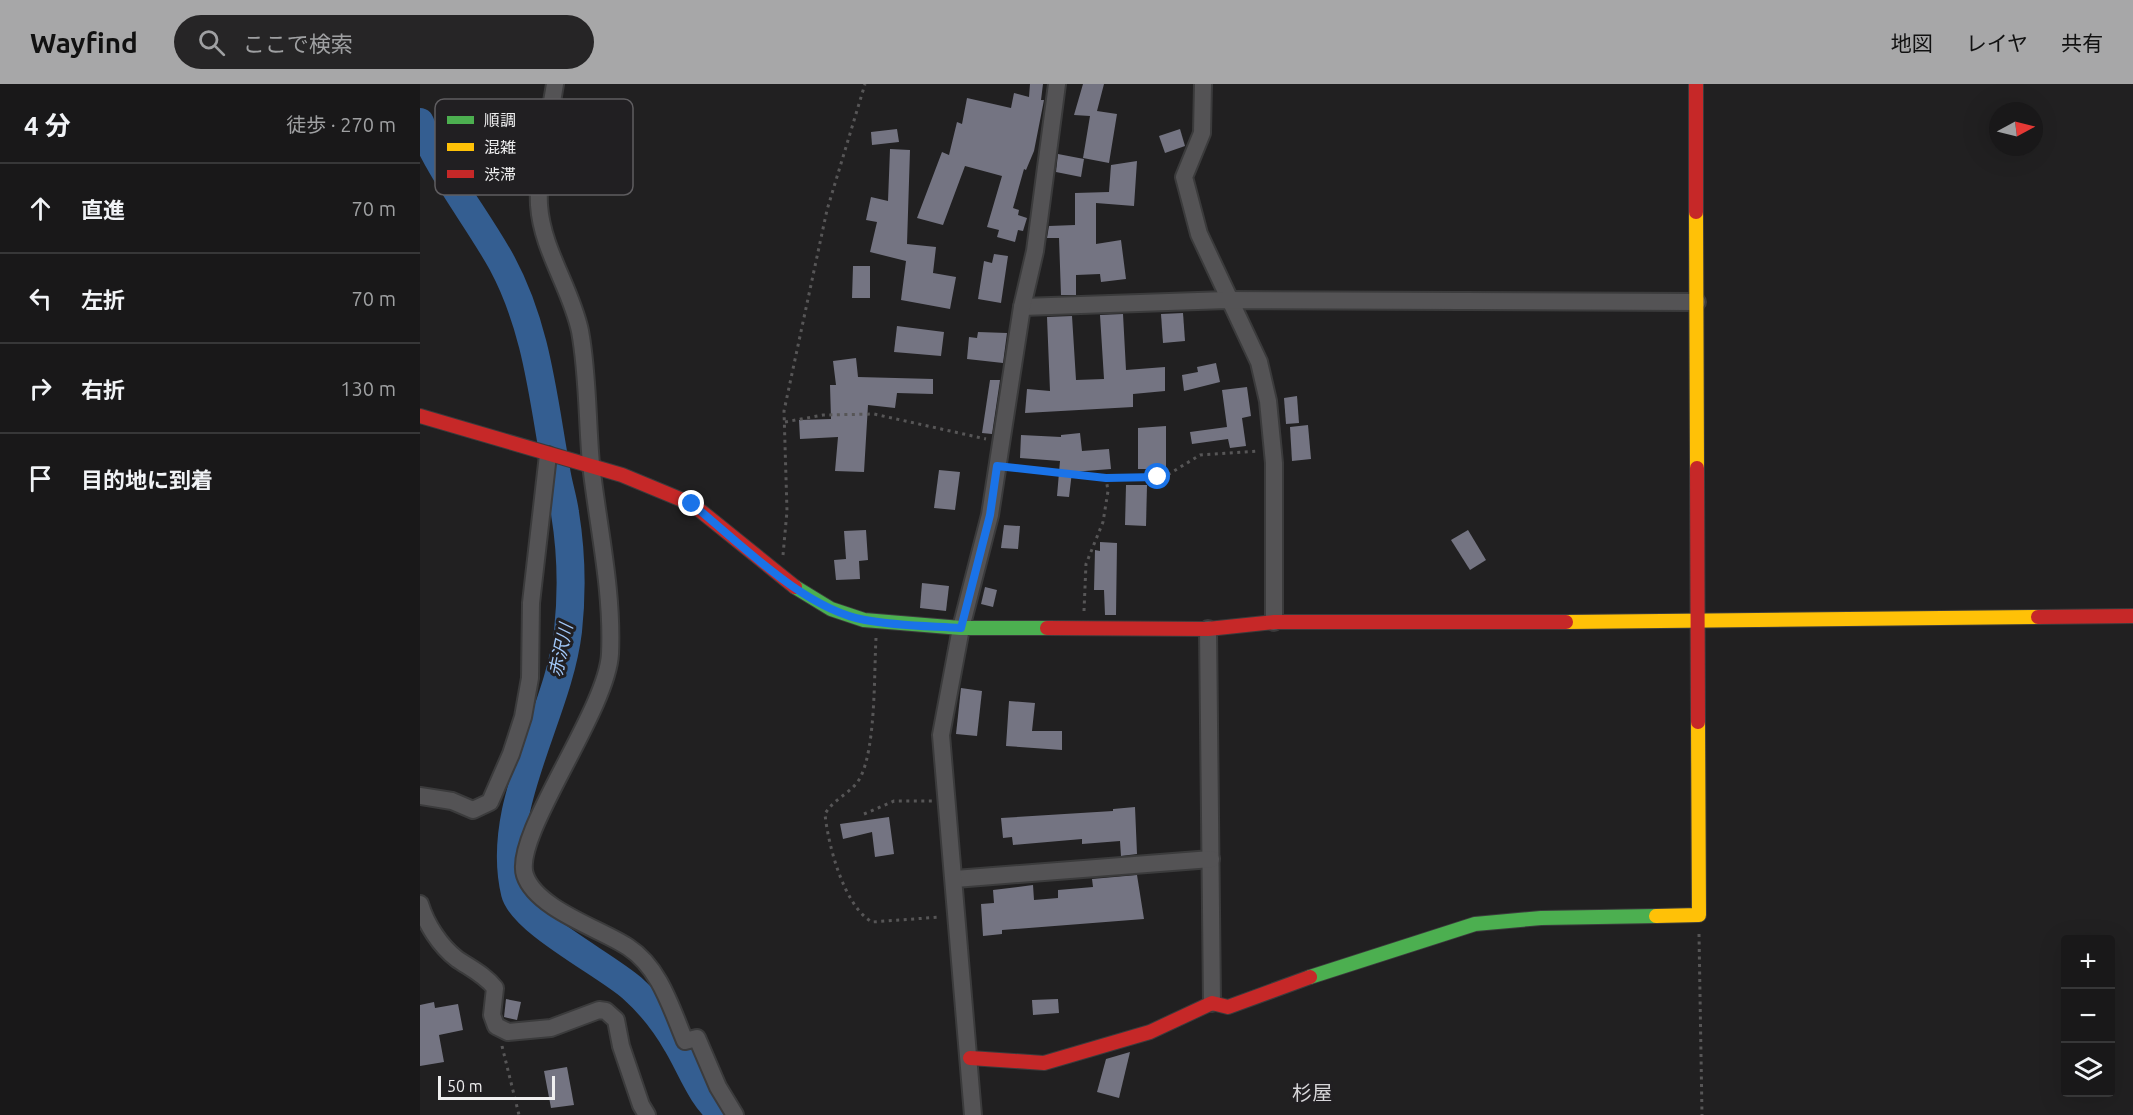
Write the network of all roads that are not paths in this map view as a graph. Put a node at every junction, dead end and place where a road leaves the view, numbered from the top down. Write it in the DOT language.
graph roads {
  1 [pos="555,84"];
  2 [pos="1058,84"];
  3 [pos="1203,84"];
  4 [pos="1696,84"];
  5 [pos="553,99"];
  6 [pos="540,195"];
  7 [pos="1227,300"];
  8 [pos="1697,302"];
  9 [pos="1022,307"];
  10 [pos="420,416"];
  11 [pos="548,455"];
  12 [pos="587,465"];
  13 [pos="2133,616"];
  14 [pos="1274,622"];
  15 [pos="1700,622"];
  16 [pos="961,628"];
  17 [pos="1208,629"];
  18 [pos="420,796"];
  19 [pos="1210,859"];
  20 [pos="955,879"];
  21 [pos="420,904"];
  22 [pos="1212,1003"];
  23 [pos="970,1058"];
  24 [pos="732,1114"];
  25 [pos="647,1115"];
  26 [pos="973,1115"];
  1 -- 5 [label="street"];
  2 -- 9 [label="street"];
  3 -- 7 [label="street"];
  4 -- 8 [label="street"];
  6 -- 12 [label="street"];
  7 -- 8 [label="street"];
  7 -- 9 [label="street"];
  7 -- 14 [label="street"];
  8 -- 15 [label="street"];
  9 -- 16 [label="street"];
  10 -- 11 [label="street"];
  11 -- 12 [label="street"];
  11 -- 18 [label="street"];
  12 -- 16 [label="street"];
  12 -- 24 [label="street"];
  13 -- 15 [label="street"];
  14 -- 15 [label="street"];
  14 -- 17 [label="street"];
  15 -- 22 [label="street"];
  16 -- 17 [label="street"];
  16 -- 20 [label="street"];
  17 -- 19 [label="street"];
  19 -- 20 [label="street"];
  19 -- 22 [label="street"];
  20 -- 23 [label="street"];
  21 -- 25 [label="street"];
  22 -- 23 [label="street"];
  23 -- 26 [label="street"];
}
